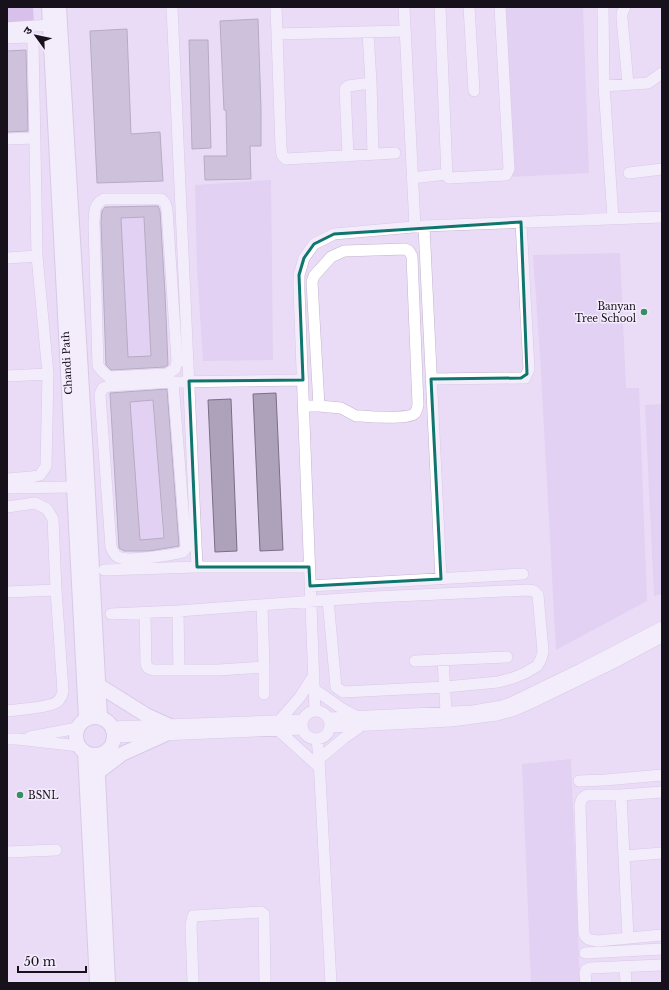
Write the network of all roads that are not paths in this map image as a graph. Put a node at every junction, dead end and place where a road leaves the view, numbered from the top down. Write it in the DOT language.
graph roads {
  1 [pos="49,7"];
  2 [pos="60,7"];
  3 [pos="172,7"];
  4 [pos="276,7"];
  5 [pos="404,7"];
  6 [pos="440,7"];
  7 [pos="469,7"];
  8 [pos="500,7"];
  9 [pos="603,7"];
  10 [pos="625,7"];
  11 [pos="50,25"];
  12 [pos="7,28"];
  13 [pos="405,30"];
  14 [pos="368,32"];
  15 [pos="277,34"];
  16 [pos="7,38"];
  17 [pos="662,73"];
  18 [pos="371,83"];
  19 [pos="628,84"];
  20 [pos="604,86"];
  21 [pos="474,91"];
  22 [pos="34,138"];
  23 [pos="7,139"];
  24 [pos="394,153"];
  25 [pos="373,154"];
  26 [pos="348,156"];
  27 [pos="662,169"];
  28 [pos="629,173"];
  29 [pos="447,174"];
  30 [pos="412,178"];
  31 [pos="165,203"];
  32 [pos="181,203"];
  33 [pos="662,217"];
  34 [pos="613,218"];
  35 [pos="521,222"];
  36 [pos="420,226"];
  37 [pos="426,250"];
  38 [pos="409,251"];
  39 [pos="37,256"];
  40 [pos="7,258"];
  41 [pos="183,361"];
  42 [pos="48,374"];
  43 [pos="7,376"];
  44 [pos="432,379"];
  45 [pos="303,380"];
  46 [pos="189,381"];
  47 [pos="173,382"];
  48 [pos="304,406"];
  49 [pos="320,406"];
  50 [pos="7,479"];
  51 [pos="74,487"];
  52 [pos="7,488"];
  53 [pos="7,507"];
  54 [pos="197,567"];
  55 [pos="309,567"];
  56 [pos="104,570"];
  57 [pos="523,574"];
  58 [pos="441,579"];
  59 [pos="310,586"];
  60 [pos="56,590"];
  61 [pos="7,592"];
  62 [pos="328,600"];
  63 [pos="311,602"];
  64 [pos="262,605"];
  65 [pos="178,611"];
  66 [pos="145,613"];
  67 [pos="111,614"];
  68 [pos="662,627"];
  69 [pos="662,637"];
  70 [pos="507,656"];
  71 [pos="443,660"];
  72 [pos="415,661"];
  73 [pos="264,667"];
  74 [pos="179,670"];
  75 [pos="314,676"];
  76 [pos="98,684"];
  77 [pos="445,687"];
  78 [pos="314,689"];
  79 [pos="264,694"];
  80 [pos="315,710"];
  81 [pos="7,711"];
  82 [pos="446,712"];
  83 [pos="88,721"];
  84 [pos="359,721"];
  85 [pos="329,723"];
  86 [pos="302,724"];
  87 [pos="278,725"];
  88 [pos="173,729"];
  89 [pos="113,732"];
  90 [pos="12,739"];
  91 [pos="317,739"];
  92 [pos="87,751"];
  93 [pos="319,763"];
  94 [pos="98,774"];
  95 [pos="662,775"];
  96 [pos="579,781"];
  97 [pos="662,792"];
  98 [pos="621,795"];
  99 [pos="56,850"];
  100 [pos="7,852"];
  101 [pos="662,853"];
  102 [pos="625,856"];
  103 [pos="662,935"];
  104 [pos="628,938"];
  105 [pos="662,949"];
  106 [pos="586,953"];
  107 [pos="662,965"];
  108 [pos="625,966"];
  109 [pos="97,983"];
  110 [pos="108,983"];
  111 [pos="193,983"];
  112 [pos="265,983"];
  113 [pos="331,983"];
  114 [pos="586,983"];
  115 [pos="626,983"];
  1 -- 11 [label="main road, Chandi Path"];
  2 -- 76 [label="main road, Chandi Path"];
  3 -- 32 [label="street"];
  4 -- 15 [label="street"];
  5 -- 13 [label="street"];
  6 -- 29 [label="street"];
  7 -- 21 [label="street"];
  8 -- 29 [label="street"];
  9 -- 20 [label="street"];
  10 -- 19 [label="street"];
  11 -- 12 [label="street"];
  11 -- 51 [label="main road, Chandi Path"];
  13 -- 14 [label="street"];
  13 -- 30 [label="street"];
  14 -- 15 [label="street"];
  14 -- 18 [label="street"];
  15 -- 26 [label="street"];
  16 -- 22 [label="street"];
  17 -- 19 [label="street"];
  18 -- 25 [label="street"];
  18 -- 26 [label="street"];
  19 -- 20 [label="street"];
  20 -- 34 [label="street"];
  22 -- 23 [label="street"];
  22 -- 39 [label="street"];
  24 -- 25 [label="street"];
  25 -- 26 [label="street"];
  27 -- 28 [label="street"];
  29 -- 30 [label="street"];
  30 -- 36 [label="street"];
  31 -- 32 [label="street"];
  31 -- 41 [label="street"];
  31 -- 41 [label="street"];
  32 -- 41 [label="street"];
  33 -- 34 [label="street"];
  34 -- 35 [label="street"];
  35 -- 36 [label="street"];
  35 -- 44 [label="street"];
  36 -- 37 [label="street"];
  36 -- 45 [label="street"];
  37 -- 38 [label="street"];
  37 -- 44 [label="street"];
  38 -- 49 [label="street"];
  38 -- 49 [label="street"];
  39 -- 40 [label="street"];
  39 -- 42 [label="street"];
  41 -- 46 [label="street"];
  42 -- 43 [label="street"];
  42 -- 50 [label="street"];
  44 -- 58 [label="street"];
  45 -- 46 [label="street"];
  45 -- 48 [label="street"];
  46 -- 47 [label="street"];
  46 -- 54 [label="street"];
  47 -- 47 [label="street"];
  48 -- 49 [label="street"];
  48 -- 55 [label="street"];
  51 -- 52 [label="street"];
  51 -- 83 [label="main road, Chandi Path"];
  53 -- 60 [label="street"];
  54 -- 55 [label="street"];
  54 -- 56 [label="street"];
  55 -- 59 [label="street"];
  57 -- 58 [label="street"];
  58 -- 59 [label="street"];
  59 -- 63 [label="street"];
  60 -- 61 [label="street"];
  60 -- 81 [label="street"];
  62 -- 63 [label="street"];
  62 -- 77 [label="street"];
  62 -- 77 [label="street"];
  63 -- 64 [label="street"];
  63 -- 75 [label="street"];
  64 -- 65 [label="street"];
  64 -- 73 [label="street"];
  65 -- 66 [label="street"];
  65 -- 74 [label="street"];
  66 -- 67 [label="street"];
  66 -- 74 [label="street"];
  68 -- 82 [label="street"];
  69 -- 84 [label="street"];
  70 -- 71 [label="street"];
  71 -- 72 [label="street"];
  71 -- 77 [label="street"];
  73 -- 74 [label="street"];
  73 -- 79 [label="street"];
  75 -- 78 [label="street"];
  75 -- 87 [label="street"];
  76 -- 83 [label="main road, Chandi Path"];
  76 -- 88 [label="main road"];
  77 -- 82 [label="street"];
  78 -- 80 [label="street"];
  78 -- 84 [label="street"];
  80 -- 85 [label="street"];
  80 -- 86 [label="street"];
  82 -- 84 [label="street"];
  83 -- 89 [label="main road"];
  83 -- 90 [label="street"];
  83 -- 92 [label="main road"];
  84 -- 85 [label="street"];
  84 -- 93 [label="street"];
  85 -- 91 [label="street"];
  86 -- 87 [label="street"];
  86 -- 91 [label="street"];
  87 -- 88 [label="street"];
  87 -- 93 [label="street"];
  88 -- 89 [label="street"];
  88 -- 94 [label="main road"];
  89 -- 92 [label="main road"];
  90 -- 92 [label="street"];
  91 -- 93 [label="street"];
  92 -- 94 [label="main road"];
  92 -- 109 [label="main road"];
  93 -- 113 [label="street"];
  94 -- 110 [label="main road"];
  95 -- 96 [label="street"];
  97 -- 98 [label="street"];
  98 -- 102 [label="street"];
  98 -- 104 [label="street"];
  99 -- 100 [label="street"];
  101 -- 102 [label="street"];
  102 -- 104 [label="street"];
  103 -- 104 [label="street"];
  105 -- 106 [label="street"];
  107 -- 108 [label="street"];
  108 -- 114 [label="street"];
  108 -- 115 [label="street"];
  111 -- 112 [label="street"];
}
